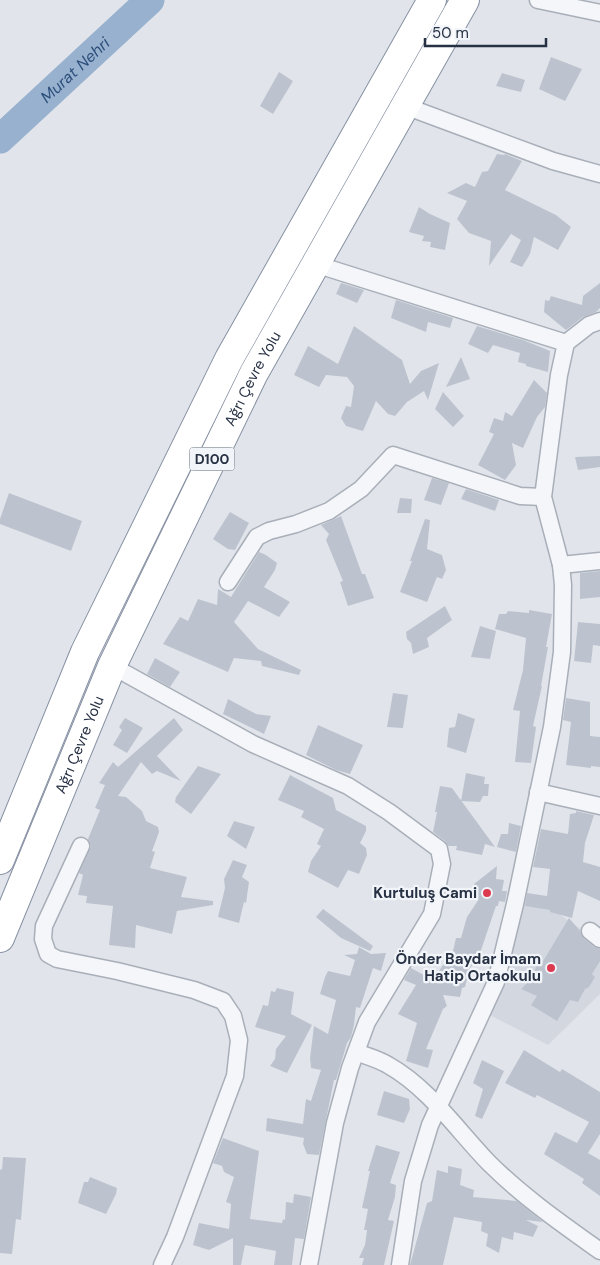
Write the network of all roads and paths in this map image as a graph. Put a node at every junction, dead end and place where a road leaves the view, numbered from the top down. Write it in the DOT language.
graph roads {
  1 [pos="432,0"];
  2 [pos="465,0"];
  3 [pos="538,0"];
  4 [pos="600,13"];
  5 [pos="405,106"];
  6 [pos="600,174"];
  7 [pos="315,264"];
  8 [pos="600,322"];
  9 [pos="566,344"];
  10 [pos="543,497"];
  11 [pos="600,562"];
  12 [pos="561,565"];
  13 [pos="228,582"];
  14 [pos="112,666"];
  15 [pos="538,792"];
  16 [pos="600,806"];
  17 [pos="81,846"];
  18 [pos="0,860"];
  19 [pos="0,938"];
  20 [pos="356,1052"];
  21 [pos="438,1106"];
  22 [pos="600,1251"];
  23 [pos="162,1265"];
  24 [pos="309,1265"];
  25 [pos="400,1265"];
  1 -- 18 [label="highway, Ağrı Çevre Yolu / D100"];
  2 -- 5 [label="highway, Ağrı Çevre Yolu / D100"];
  3 -- 4 [label="street"];
  5 -- 6 [label="street"];
  5 -- 7 [label="highway, Ağrı Çevre Yolu / D100"];
  7 -- 9 [label="street"];
  7 -- 14 [label="highway, Ağrı Çevre Yolu / D100"];
  8 -- 9 [label="street"];
  9 -- 10 [label="street"];
  10 -- 12 [label="street"];
  10 -- 13 [label="street"];
  11 -- 12 [label="street"];
  12 -- 15 [label="street"];
  14 -- 19 [label="highway, Ağrı Çevre Yolu / D100"];
  14 -- 20 [label="street"];
  15 -- 16 [label="street"];
  15 -- 21 [label="street"];
  17 -- 23 [label="street"];
  20 -- 21 [label="street"];
  20 -- 24 [label="street"];
  21 -- 22 [label="street"];
  21 -- 25 [label="street"];
}
